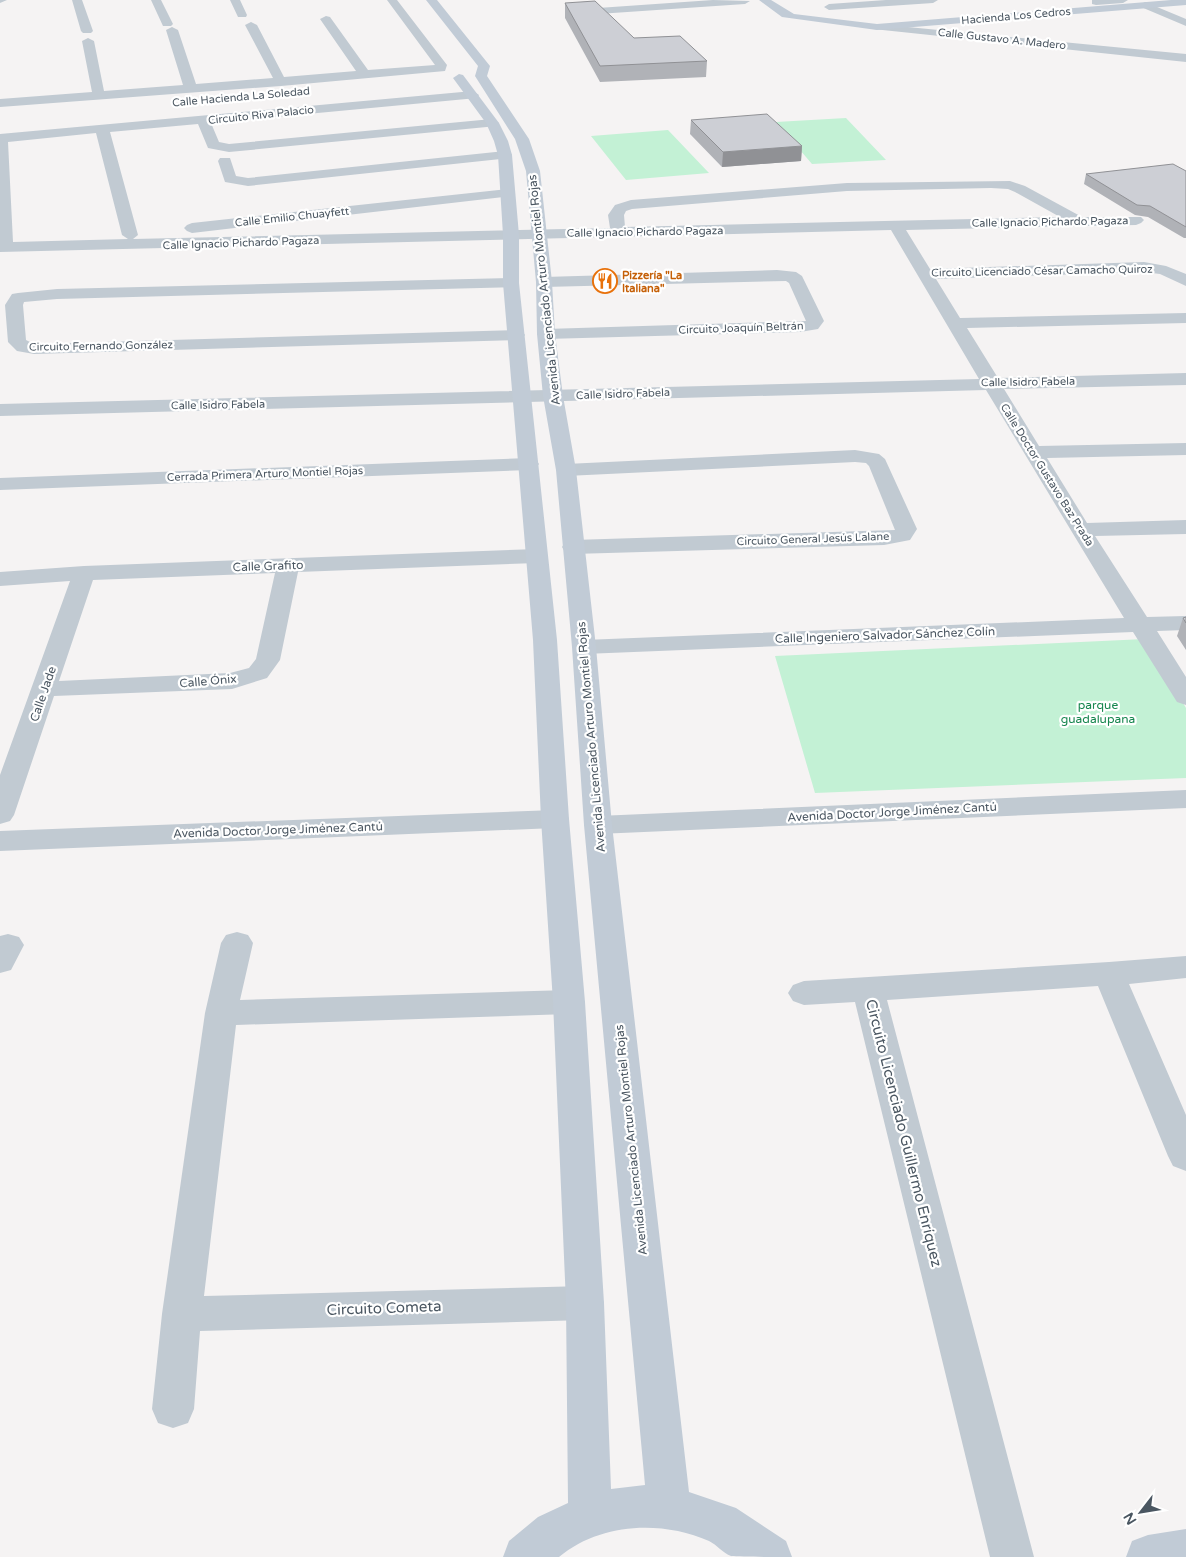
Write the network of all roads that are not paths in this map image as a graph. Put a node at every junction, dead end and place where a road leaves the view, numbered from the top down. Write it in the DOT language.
graph roads {
  1 [pos="77,0"];
  2 [pos="156,0"];
  3 [pos="235,0"];
  4 [pos="392,0"];
  5 [pos="431,0"];
  6 [pos="764,0"];
  7 [pos="784,0"];
  8 [pos="933,0"];
  9 [pos="1123,0"];
  10 [pos="745,1"];
  11 [pos="710,2"];
  12 [pos="1096,2"];
  13 [pos="1186,2"];
  14 [pos="846,3"];
  15 [pos="1145,6"];
  16 [pos="829,7"];
  17 [pos="242,15"];
  18 [pos="326,19"];
  19 [pos="609,21"];
  20 [pos="818,21"];
  21 [pos="1186,23"];
  22 [pos="251,25"];
  23 [pos="877,27"];
  24 [pos="1186,58"];
  25 [pos="365,75"];
  26 [pos="281,82"];
  27 [pos="471,83"];
  28 [pos="99,96"];
  29 [pos="191,97"];
  30 [pos="234,97"];
  31 [pos="0,102"];
  32 [pos="203,120"];
  33 [pos="492,123"];
  34 [pos="102,129"];
  35 [pos="505,155"];
  36 [pos="224,161"];
  37 [pos="508,193"];
  38 [pos="1136,220"];
  39 [pos="1080,222"];
  40 [pos="896,226"];
  41 [pos="618,232"];
  42 [pos="540,234"];
  43 [pos="130,235"];
  44 [pos="511,235"];
  45 [pos="76,244"];
  46 [pos="3,247"];
  47 [pos="925,274"];
  48 [pos="1186,281"];
  49 [pos="544,282"];
  50 [pos="511,283"];
  51 [pos="1186,318"];
  52 [pos="955,323"];
  53 [pos="546,334"];
  54 [pos="516,335"];
  55 [pos="1186,379"];
  56 [pos="990,383"];
  57 [pos="553,396"];
  58 [pos="522,398"];
  59 [pos="0,410"];
  60 [pos="1186,449"];
  61 [pos="1033,452"];
  62 [pos="529,464"];
  63 [pos="566,470"];
  64 [pos="0,484"];
  65 [pos="1186,527"];
  66 [pos="1080,530"];
  67 [pos="573,547"];
  68 [pos="537,556"];
  69 [pos="288,565"];
  70 [pos="84,573"];
  71 [pos="0,579"];
  72 [pos="1186,623"];
  73 [pos="1141,625"];
  74 [pos="584,647"];
  75 [pos="45,689"];
  76 [pos="1186,697"];
  77 [pos="1186,799"];
  78 [pos="0,815"];
  79 [pos="555,819"];
  80 [pos="598,825"];
  81 [pos="0,841"];
  82 [pos="238,943"];
  83 [pos="1186,967"];
  84 [pos="1109,974"];
  85 [pos="868,989"];
  86 [pos="804,992"];
  87 [pos="569,1002"];
  88 [pos="221,1013"];
  89 [pos="1186,1156"];
  90 [pos="585,1303"];
  91 [pos="182,1314"];
  92 [pos="173,1410"];
  93 [pos="669,1507"];
  94 [pos="590,1515"];
  95 [pos="1186,1551"];
  96 [pos="525,1557"];
  97 [pos="770,1557"];
  98 [pos="1012,1557"];
  99 [pos="1148,1557"];
  1 -- 28 [label="street"];
  2 -- 29 [label="street"];
  3 -- 17 [label="street"];
  4 -- 25 [label="street"];
  5 -- 27 [label="main road, Avenida Licenciado Arturo Montiel Rojas"];
  6 -- 20 [label="main road, Calle Gustavo A. Madero"];
  7 -- 20 [label="main road"];
  8 -- 14 [label="street"];
  9 -- 12 [label="street"];
  10 -- 11 [label="street"];
  11 -- 19 [label="street"];
  13 -- 15 [label="main road, Hacienda Los Cedros"];
  14 -- 16 [label="street"];
  15 -- 21 [label="street"];
  15 -- 23 [label="main road, Hacienda Los Cedros"];
  18 -- 25 [label="street"];
  20 -- 23 [label="main road, Calle Gustavo A. Madero"];
  22 -- 26 [label="street"];
  23 -- 24 [label="street, Calle Gustavo A. Madero"];
  25 -- 26 [label="street"];
  26 -- 29 [label="street"];
  27 -- 30 [label="street, Calle Hacienda La Soledad"];
  27 -- 32 [label="street, Circuito Riva Palacio"];
  27 -- 33 [label="main road, Avenida Licenciado Arturo Montiel Rojas"];
  27 -- 42 [label="main road, Avenida Licenciado Arturo Montiel Rojas"];
  28 -- 29 [label="street"];
  28 -- 31 [label="street"];
  32 -- 33 [label="street, Circuito Riva Palacio"];
  32 -- 34 [label="street"];
  33 -- 35 [label="main road, Avenida Licenciado Arturo Montiel Rojas"];
  34 -- 43 [label="street"];
  34 -- 46 [label="street"];
  35 -- 36 [label="street"];
  35 -- 37 [label="main road, Avenida Licenciado Arturo Montiel Rojas"];
  37 -- 43 [label="street, Calle Emilio Chuayfett"];
  37 -- 44 [label="main road, Avenida Licenciado Arturo Montiel Rojas"];
  38 -- 39 [label="street, Calle Ignacio Pichardo Pagaza"];
  39 -- 40 [label="street, Calle Ignacio Pichardo Pagaza"];
  39 -- 41 [label="street"];
  40 -- 41 [label="street, Calle Ignacio Pichardo Pagaza"];
  40 -- 47 [label="street, Calle Doctor Gustavo Baz Prada"];
  41 -- 42 [label="street, Calle Ignacio Pichardo Pagaza"];
  42 -- 44 [label="street, Calle Ignacio Pichardo Pagaza"];
  42 -- 49 [label="main road, Avenida Licenciado Arturo Montiel Rojas"];
  43 -- 45 [label="street, Calle Emilio Chuayfett"];
  44 -- 45 [label="street, Calle Ignacio Pichardo Pagaza"];
  44 -- 50 [label="main road, Avenida Licenciado Arturo Montiel Rojas"];
  45 -- 46 [label="street, Calle Ignacio Pichardo Pagaza"];
  47 -- 48 [label="street, Circuito Licenciado César Camacho Quiroz"];
  47 -- 52 [label="street, Calle Doctor Gustavo Baz Prada"];
  49 -- 53 [label="main road, Avenida Licenciado Arturo Montiel Rojas"];
  49 -- 53 [label="street, Circuito Joaquín Beltrán"];
  50 -- 54 [label="main road, Avenida Licenciado Arturo Montiel Rojas"];
  50 -- 54 [label="street, Circuito Fernando González"];
  51 -- 52 [label="street"];
  52 -- 56 [label="street, Calle Doctor Gustavo Baz Prada"];
  53 -- 57 [label="main road, Avenida Licenciado Arturo Montiel Rojas"];
  54 -- 58 [label="main road, Avenida Licenciado Arturo Montiel Rojas"];
  55 -- 56 [label="street, Calle Isidro Fabela"];
  56 -- 57 [label="street, Calle Isidro Fabela"];
  56 -- 61 [label="street, Calle Doctor Gustavo Baz Prada"];
  57 -- 58 [label="street, Calle Isidro Fabela"];
  57 -- 63 [label="main road, Avenida Licenciado Arturo Montiel Rojas"];
  58 -- 59 [label="street, Calle Isidro Fabela"];
  58 -- 62 [label="main road, Avenida Licenciado Arturo Montiel Rojas"];
  60 -- 61 [label="street"];
  61 -- 66 [label="street, Calle Doctor Gustavo Baz Prada"];
  62 -- 64 [label="street, Cerrada Primera Arturo Montiel Rojas"];
  62 -- 68 [label="main road, Avenida Licenciado Arturo Montiel Rojas"];
  63 -- 67 [label="main road, Avenida Licenciado Arturo Montiel Rojas"];
  63 -- 67 [label="street, Circuito General Jesús Lalane"];
  65 -- 66 [label="street"];
  66 -- 73 [label="street, Calle Doctor Gustavo Baz Prada"];
  67 -- 74 [label="main road, Avenida Licenciado Arturo Montiel Rojas"];
  68 -- 69 [label="street, Calle Grafito"];
  68 -- 79 [label="main road, Avenida Licenciado Arturo Montiel Rojas"];
  69 -- 70 [label="street, Calle Grafito"];
  69 -- 75 [label="street, Calle Ónix"];
  70 -- 71 [label="street, Calle Grafito"];
  70 -- 75 [label="street, Calle Jade"];
  72 -- 73 [label="street, Calle Ingeniero Salvador Sánchez Colín"];
  73 -- 74 [label="street, Calle Ingeniero Salvador Sánchez Colín"];
  73 -- 76 [label="street, Calle Doctor Gustavo Baz Prada"];
  74 -- 80 [label="main road, Avenida Licenciado Arturo Montiel Rojas"];
  75 -- 78 [label="street, Calle Jade"];
  77 -- 80 [label="street, Avenida Doctor Jorge Jiménez Cantú"];
  79 -- 81 [label="street, Avenida Doctor Jorge Jiménez Cantú"];
  79 -- 87 [label="main road, Avenida Licenciado Arturo Montiel Rojas"];
  80 -- 93 [label="main road, Avenida Licenciado Arturo Montiel Rojas"];
  82 -- 88 [label="street"];
  83 -- 84 [label="street, Circuito Licenciado Guillermo Enríquez"];
  84 -- 85 [label="street, Circuito Licenciado Guillermo Enríquez"];
  84 -- 89 [label="street"];
  85 -- 86 [label="street"];
  85 -- 98 [label="street, Circuito Licenciado Guillermo Enríquez"];
  87 -- 88 [label="street"];
  87 -- 90 [label="main road, Avenida Licenciado Arturo Montiel Rojas"];
  88 -- 91 [label="street"];
  90 -- 91 [label="street, Circuito Cometa"];
  90 -- 94 [label="main road, Avenida Licenciado Arturo Montiel Rojas"];
  91 -- 92 [label="street"];
  93 -- 94 [label="main road"];
  93 -- 97 [label="main road"];
  94 -- 96 [label="main road"];
  95 -- 99 [label="main road"];
}
